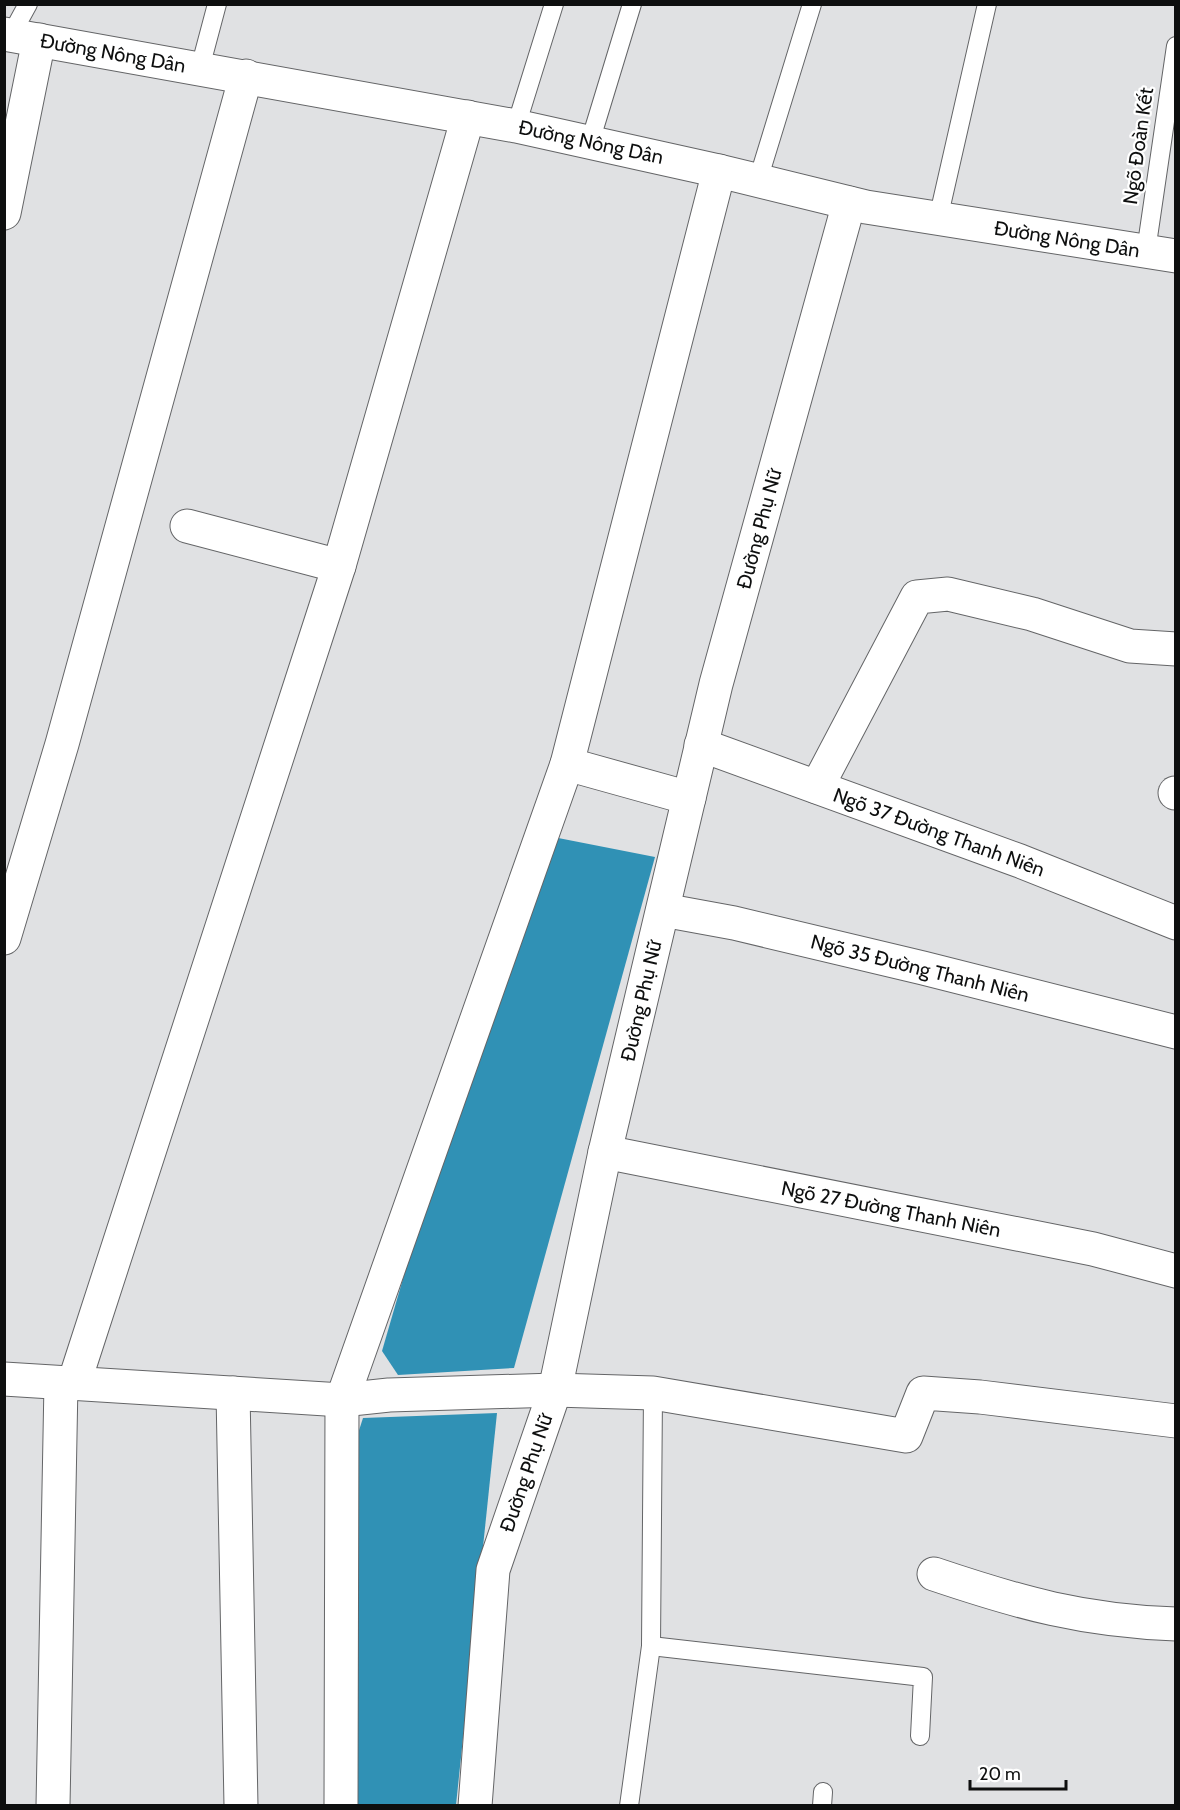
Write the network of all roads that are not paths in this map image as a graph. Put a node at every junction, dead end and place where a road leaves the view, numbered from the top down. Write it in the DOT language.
graph roads {
  1 [pos="28,4"];
  2 [pos="217,4"];
  3 [pos="554,4"];
  4 [pos="632,4"];
  5 [pos="812,4"];
  6 [pos="987,4"];
  7 [pos="18,36"];
  8 [pos="1176,46"];
  9 [pos="200,68"];
  10 [pos="246,76"];
  11 [pos="468,117"];
  12 [pos="516,126"];
  13 [pos="590,142"];
  14 [pos="719,171"];
  15 [pos="758,180"];
  16 [pos="849,203"];
  17 [pos="4,213"];
  18 [pos="939,219"];
  19 [pos="1161,254"];
  20 [pos="187,526"];
  21 [pos="339,566"];
  22 [pos="1176,649"];
  23 [pos="701,745"];
  24 [pos="567,764"];
  25 [pos="817,787"];
  26 [pos="689,798"];
  27 [pos="663,910"];
  28 [pos="1176,923"];
  29 [pos="4,938"];
  30 [pos="1176,1032"];
  31 [pos="605,1152"];
  32 [pos="1176,1271"];
  33 [pos="4,1379"];
  34 [pos="68,1383"];
  35 [pos="555,1390"];
  36 [pos="233,1393"];
  37 [pos="653,1393"];
  38 [pos="342,1400"];
  39 [pos="1176,1421"];
  40 [pos="934,1574"];
  41 [pos="1176,1624"];
  42 [pos="651,1646"];
  43 [pos="920,1737"];
  44 [pos="53,1806"];
  45 [pos="241,1806"];
  46 [pos="341,1806"];
  47 [pos="475,1806"];
  48 [pos="629,1806"];
  1 -- 7 [label="lane"];
  2 -- 9 [label="lane"];
  3 -- 12 [label="lane"];
  4 -- 13 [label="lane"];
  5 -- 15 [label="lane"];
  6 -- 18 [label="lane"];
  7 -- 9 [label="street, Đường Nông Dân"];
  7 -- 17 [label="street"];
  8 -- 19 [label="lane, Ngõ Đoàn Kết"];
  9 -- 10 [label="street, Đường Nông Dân"];
  10 -- 11 [label="street, Đường Nông Dân"];
  10 -- 29 [label="street"];
  11 -- 12 [label="street, Đường Nông Dân"];
  11 -- 21 [label="street"];
  12 -- 13 [label="street, Đường Nông Dân"];
  13 -- 14 [label="street, Đường Nông Dân"];
  14 -- 15 [label="street, Đường Nông Dân"];
  14 -- 24 [label="street"];
  15 -- 16 [label="street, Đường Nông Dân"];
  16 -- 18 [label="street, Đường Nông Dân"];
  16 -- 23 [label="street, Đường Phụ Nữ"];
  18 -- 19 [label="street, Đường Nông Dân"];
  20 -- 21 [label="street"];
  21 -- 34 [label="street"];
  22 -- 25 [label="street"];
  23 -- 25 [label="street, Ngõ 37 Đường Thanh Niên"];
  23 -- 26 [label="street, Đường Phụ Nữ"];
  24 -- 26 [label="street"];
  24 -- 38 [label="street"];
  25 -- 28 [label="street, Ngõ 37 Đường Thanh Niên"];
  26 -- 27 [label="street, Đường Phụ Nữ"];
  27 -- 30 [label="street, Ngõ 35 Đường Thanh Niên"];
  27 -- 31 [label="street, Đường Phụ Nữ"];
  31 -- 32 [label="street, Ngõ 27 Đường Thanh Niên"];
  31 -- 35 [label="street, Đường Phụ Nữ"];
  33 -- 34 [label="street"];
  34 -- 36 [label="street"];
  34 -- 44 [label="street"];
  35 -- 37 [label="street"];
  35 -- 38 [label="street"];
  35 -- 47 [label="street, Đường Phụ Nữ"];
  36 -- 38 [label="street"];
  36 -- 45 [label="street"];
  37 -- 39 [label="street"];
  37 -- 42 [label="lane"];
  38 -- 46 [label="street"];
  40 -- 41 [label="street"];
  42 -- 43 [label="lane"];
  42 -- 48 [label="lane"];
}
